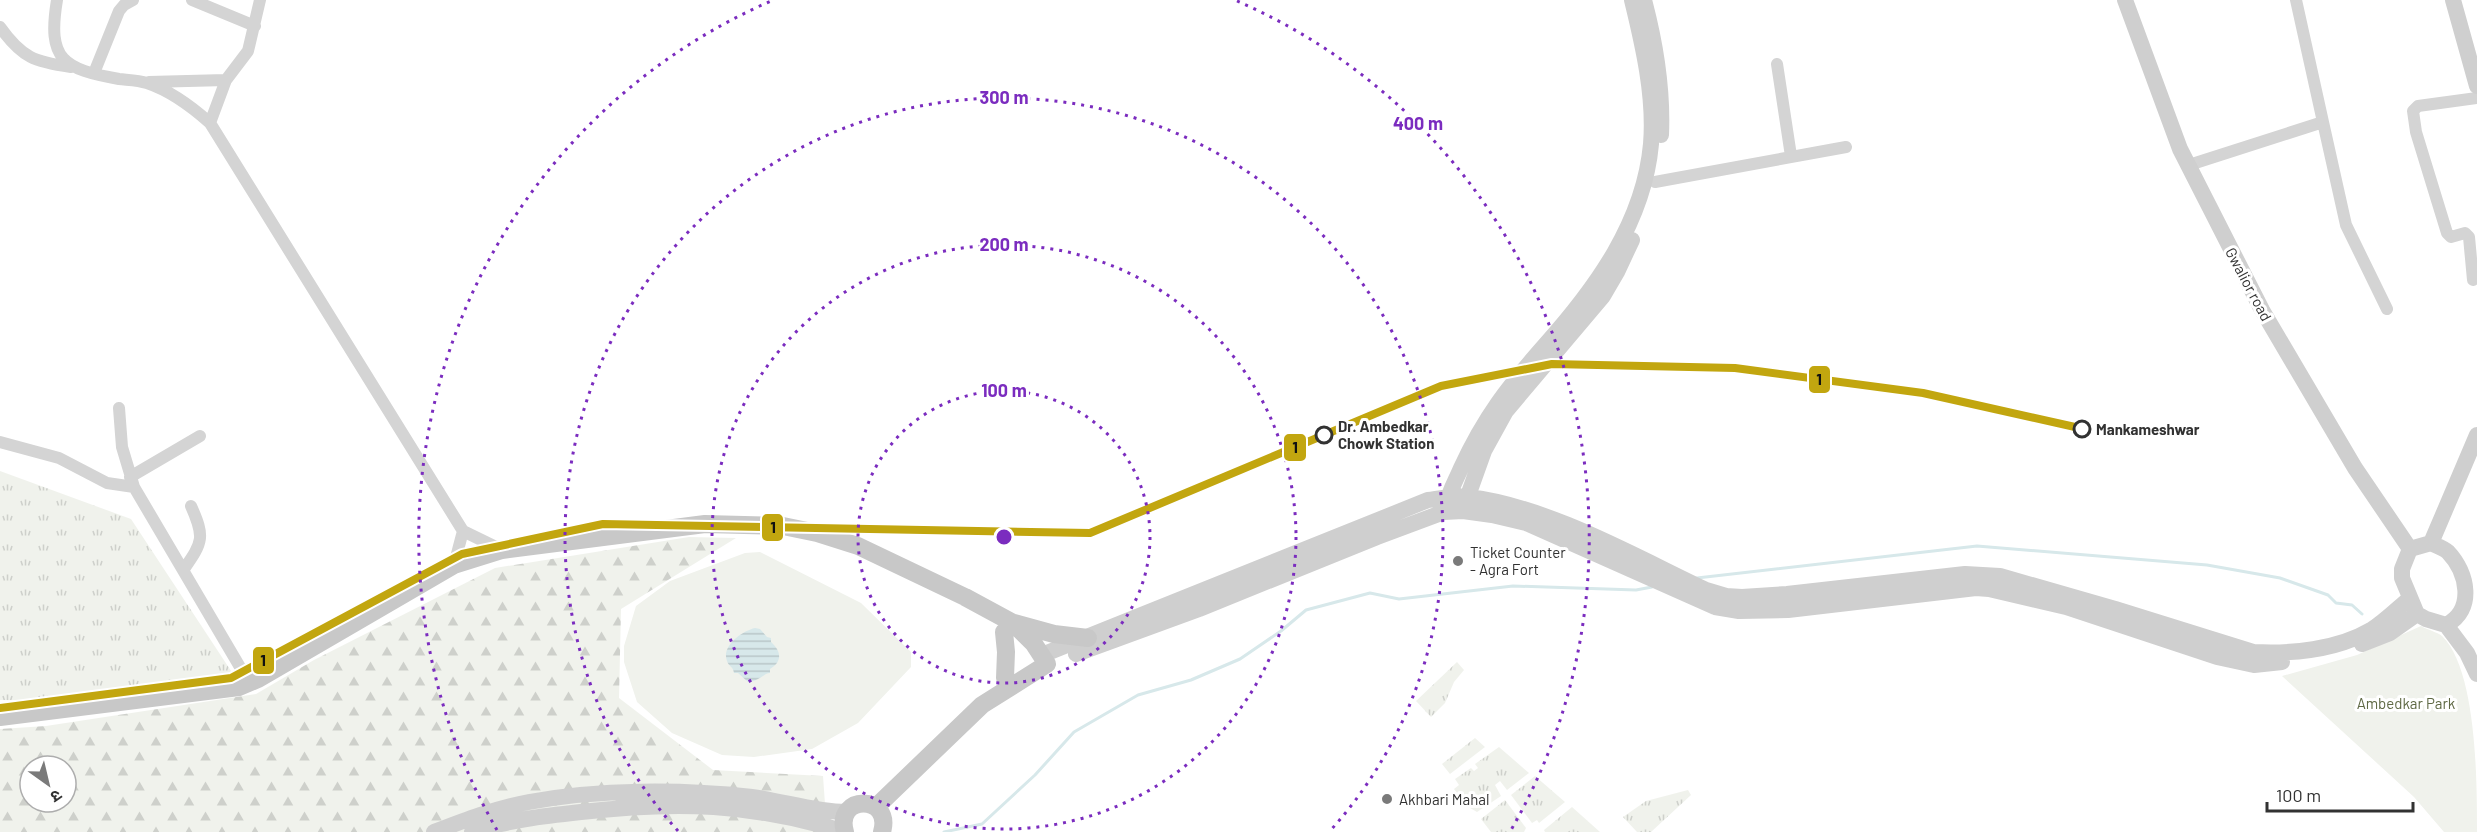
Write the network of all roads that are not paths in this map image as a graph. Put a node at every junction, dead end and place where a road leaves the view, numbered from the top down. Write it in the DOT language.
graph roads {
  1 [pos="57,0"];
  2 [pos="133,0"];
  3 [pos="192,0"];
  4 [pos="260,0"];
  5 [pos="1632,0"];
  6 [pos="1644,0"];
  7 [pos="2125,0"];
  8 [pos="2296,0"];
  9 [pos="2453,0"];
  10 [pos="255,26"];
  11 [pos="0,27"];
  12 [pos="1777,64"];
  13 [pos="77,68"];
  14 [pos="94,73"];
  15 [pos="226,80"];
  16 [pos="145,82"];
  17 [pos="2477,86"];
  18 [pos="2477,98"];
  19 [pos="2323,122"];
  20 [pos="210,123"];
  21 [pos="1846,147"];
  22 [pos="1791,156"];
  23 [pos="2188,165"];
  24 [pos="1655,182"];
  25 [pos="2473,280"];
  26 [pos="2387,309"];
  27 [pos="119,408"];
  28 [pos="2477,435"];
  29 [pos="200,436"];
  30 [pos="0,442"];
  31 [pos="1472,445"];
  32 [pos="1479,464"];
  33 [pos="132,482"];
  34 [pos="1420,504"];
  35 [pos="1446,504"];
  36 [pos="1466,504"];
  37 [pos="1505,505"];
  38 [pos="191,506"];
  39 [pos="462,531"];
  40 [pos="2431,543"];
  41 [pos="502,549"];
  42 [pos="2410,549"];
  43 [pos="1606,550"];
  44 [pos="454,565"];
  45 [pos="184,569"];
  46 [pos="1990,582"];
  47 [pos="2410,598"];
  48 [pos="2471,605"];
  49 [pos="2417,614"];
  50 [pos="2446,625"];
  51 [pos="1008,627"];
  52 [pos="1088,638"];
  53 [pos="1039,662"];
  54 [pos="2477,674"];
  55 [pos="1005,678"];
  56 [pos="250,684"];
  57 [pos="982,705"];
  58 [pos="0,717"];
  59 [pos="876,807"];
  60 [pos="846,812"];
  61 [pos="434,832"];
  62 [pos="472,832"];
  63 [pos="845,832"];
  64 [pos="883,832"];
  1 -- 13 [label="street"];
  2 -- 14 [label="street"];
  3 -- 10 [label="street"];
  4 -- 10 [label="street"];
  5 -- 31 [label="main road"];
  6 -- 24 [label="main road"];
  7 -- 23 [label="main road, Gwalior road"];
  8 -- 19 [label="street"];
  9 -- 17 [label="main road"];
  10 -- 15 [label="street"];
  11 -- 13 [label="street"];
  12 -- 22 [label="street"];
  13 -- 14 [label="street"];
  14 -- 16 [label="street"];
  15 -- 16 [label="street"];
  15 -- 20 [label="street"];
  16 -- 20 [label="street"];
  18 -- 25 [label="street"];
  19 -- 23 [label="street"];
  19 -- 26 [label="street"];
  20 -- 39 [label="street"];
  21 -- 22 [label="street"];
  22 -- 24 [label="street"];
  23 -- 42 [label="main road, Gwalior road"];
  24 -- 32 [label="main road"];
  27 -- 33 [label="street"];
  28 -- 40 [label="main road"];
  29 -- 33 [label="street"];
  30 -- 33 [label="street"];
  31 -- 34 [label="main road"];
  31 -- 35 [label="main road"];
  32 -- 36 [label="main road"];
  32 -- 37 [label="main road"];
  33 -- 45 [label="street"];
  34 -- 35 [label="main road"];
  34 -- 52 [label="main road"];
  35 -- 36 [label="main road"];
  35 -- 53 [label="main road"];
  36 -- 37 [label="main road"];
  36 -- 43 [label="main road"];
  37 -- 43 [label="main road"];
  38 -- 45 [label="street"];
  39 -- 41 [label="street"];
  39 -- 44 [label="street"];
  40 -- 42 [label="main road"];
  40 -- 48 [label="main road"];
  41 -- 44 [label="main road"];
  41 -- 51 [label="main road"];
  42 -- 47 [label="main road"];
  43 -- 46 [label="main road"];
  44 -- 56 [label="main road"];
  45 -- 56 [label="street"];
  46 -- 47 [label="main road"];
  46 -- 49 [label="main road"];
  47 -- 49 [label="main road"];
  48 -- 50 [label="main road"];
  49 -- 50 [label="main road"];
  50 -- 54 [label="main road"];
  51 -- 52 [label="main road"];
  51 -- 53 [label="main road"];
  51 -- 55 [label="main road"];
  52 -- 53 [label="main road"];
  53 -- 55 [label="main road"];
  53 -- 57 [label="main road"];
  55 -- 57 [label="main road"];
  56 -- 58 [label="main road"];
  57 -- 59 [label="main road"];
  59 -- 60 [label="main road"];
  59 -- 64 [label="main road"];
  60 -- 61 [label="main road"];
  60 -- 63 [label="main road"];
  62 -- 63 [label="main road"];
}
